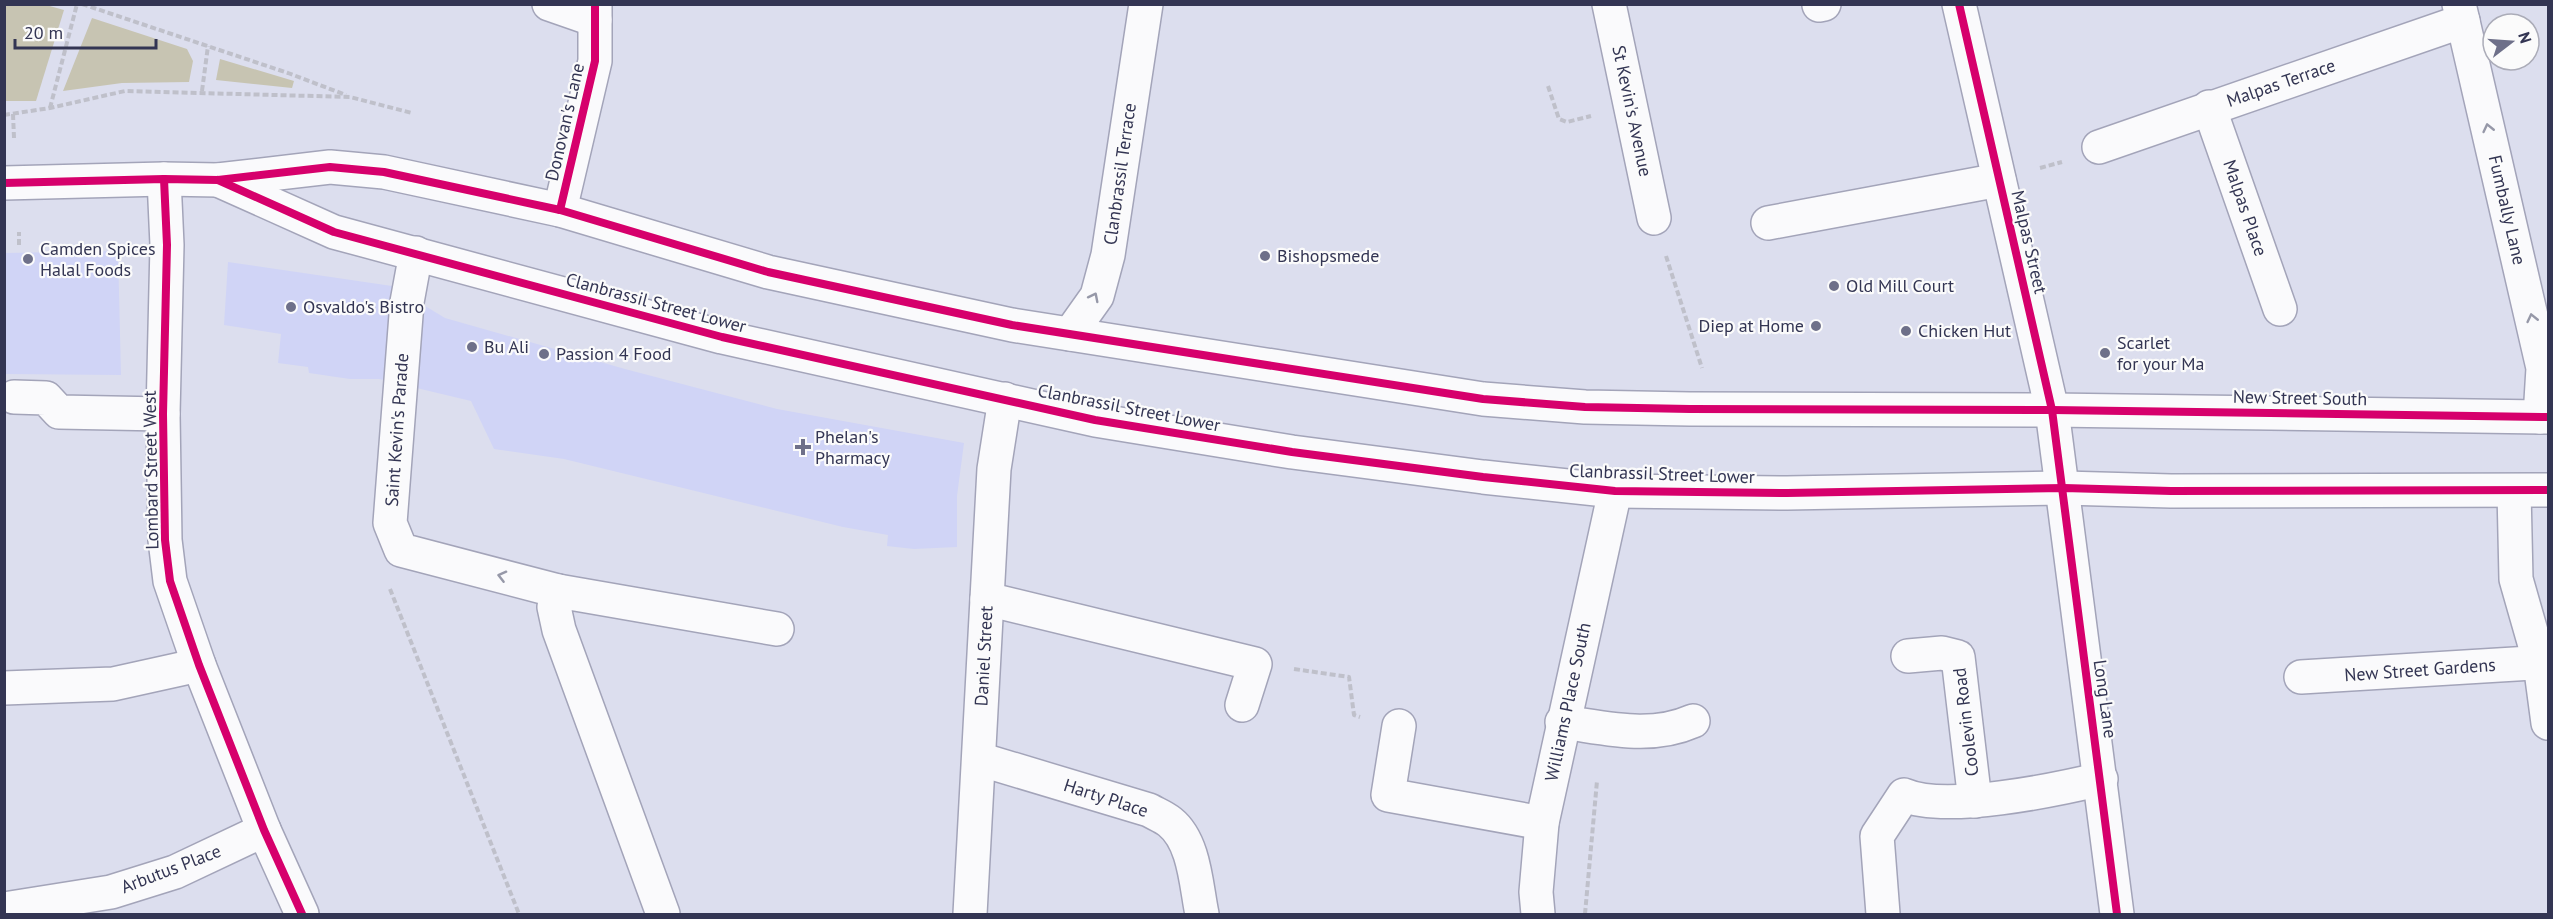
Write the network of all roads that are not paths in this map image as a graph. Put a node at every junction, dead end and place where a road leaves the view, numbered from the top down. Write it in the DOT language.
graph roads {
  1 [pos="549,4"];
  2 [pos="1146,4"];
  3 [pos="1609,4"];
  4 [pos="1959,4"];
  5 [pos="595,12"];
  6 [pos="2461,13"];
  7 [pos="2209,107"];
  8 [pos="2099,147"];
  9 [pos="164,179"];
  10 [pos="218,180"];
  11 [pos="1999,180"];
  12 [pos="4,183"];
  13 [pos="560,210"];
  14 [pos="1654,218"];
  15 [pos="1768,223"];
  16 [pos="416,253"];
  17 [pos="2280,309"];
  18 [pos="1070,334"];
  19 [pos="14,397"];
  20 [pos="1005,399"];
  21 [pos="2052,410"];
  22 [pos="163,414"];
  23 [pos="2544,417"];
  24 [pos="2064,488"];
  25 [pos="2548,490"];
  26 [pos="1615,491"];
  27 [pos="2514,491"];
  28 [pos="558,591"];
  29 [pos="987,599"];
  30 [pos="777,629"];
  31 [pos="1908,656"];
  32 [pos="2544,662"];
  33 [pos="199,665"];
  34 [pos="2301,677"];
  35 [pos="4,688"];
  36 [pos="1242,705"];
  37 [pos="1693,721"];
  38 [pos="1562,722"];
  39 [pos="2548,723"];
  40 [pos="1399,726"];
  41 [pos="979,759"];
  42 [pos="2101,779"];
  43 [pos="1975,801"];
  44 [pos="1542,823"];
  45 [pos="264,830"];
  46 [pos="4,909"];
  47 [pos="302,915"];
  48 [pos="663,915"];
  49 [pos="970,915"];
  50 [pos="1202,915"];
  51 [pos="1538,915"];
  52 [pos="1883,915"];
  53 [pos="2117,915"];
  1 -- 5 [label="street"];
  18 -- 2 [label="street, Clanbrassil Terrace, one-way"];
  3 -- 14 [label="street, St Kevin's Avenue"];
  4 -- 11 [label="street, Malpas Street"];
  5 -- 13 [label="street, Donovan's Lane"];
  6 -- 7 [label="street, Malpas Terrace"];
  23 -- 6 [label="street, Fumbally Lane, one-way"];
  7 -- 8 [label="street, Malpas Terrace"];
  7 -- 17 [label="street, Malpas Place"];
  9 -- 10 [label="street, Clanbrassil Street Lower"];
  9 -- 12 [label="street, Clanbrassil Street Lower"];
  9 -- 22 [label="street, Lombard Street West"];
  10 -- 13 [label="street, Clanbrassil Street Lower"];
  10 -- 16 [label="street, Clanbrassil Street Lower"];
  11 -- 15 [label="street"];
  11 -- 21 [label="street, Malpas Street"];
  13 -- 18 [label="street, Clanbrassil Street Lower"];
  16 -- 20 [label="street, Clanbrassil Street Lower"];
  28 -- 16 [label="street, Saint Kevin's Parade, one-way"];
  18 -- 21 [label="street, Clanbrassil Street Lower"];
  19 -- 22 [label="street"];
  20 -- 26 [label="street, Clanbrassil Street Lower"];
  20 -- 29 [label="street, Daniel Street"];
  21 -- 23 [label="street, New Street South"];
  21 -- 24 [label="street, Malpas Street"];
  22 -- 33 [label="street, Lombard Street West"];
  24 -- 26 [label="street, Clanbrassil Street Lower"];
  24 -- 27 [label="street"];
  24 -- 42 [label="street, Long Lane"];
  25 -- 27 [label="street"];
  26 -- 38 [label="street, Williams Place South"];
  27 -- 32 [label="street"];
  28 -- 30 [label="street, Saint Kevin's Parade"];
  28 -- 48 [label="street"];
  29 -- 36 [label="street"];
  29 -- 41 [label="street, Daniel Street"];
  31 -- 43 [label="street, Coolevin Road"];
  32 -- 34 [label="street, New Street Gardens"];
  32 -- 39 [label="street"];
  33 -- 35 [label="street"];
  33 -- 45 [label="street, Lombard Street West"];
  37 -- 38 [label="street"];
  38 -- 44 [label="street, Williams Place South"];
  40 -- 44 [label="street"];
  41 -- 49 [label="street, Daniel Street"];
  41 -- 50 [label="street, Harty Place"];
  42 -- 43 [label="street, Coolevin Road"];
  42 -- 53 [label="street, Long Lane"];
  43 -- 52 [label="street, Coolevin Road"];
  44 -- 51 [label="street, Williams Place South"];
  45 -- 46 [label="street, Arbutus Place"];
  45 -- 47 [label="street, Lombard Street West"];
}
